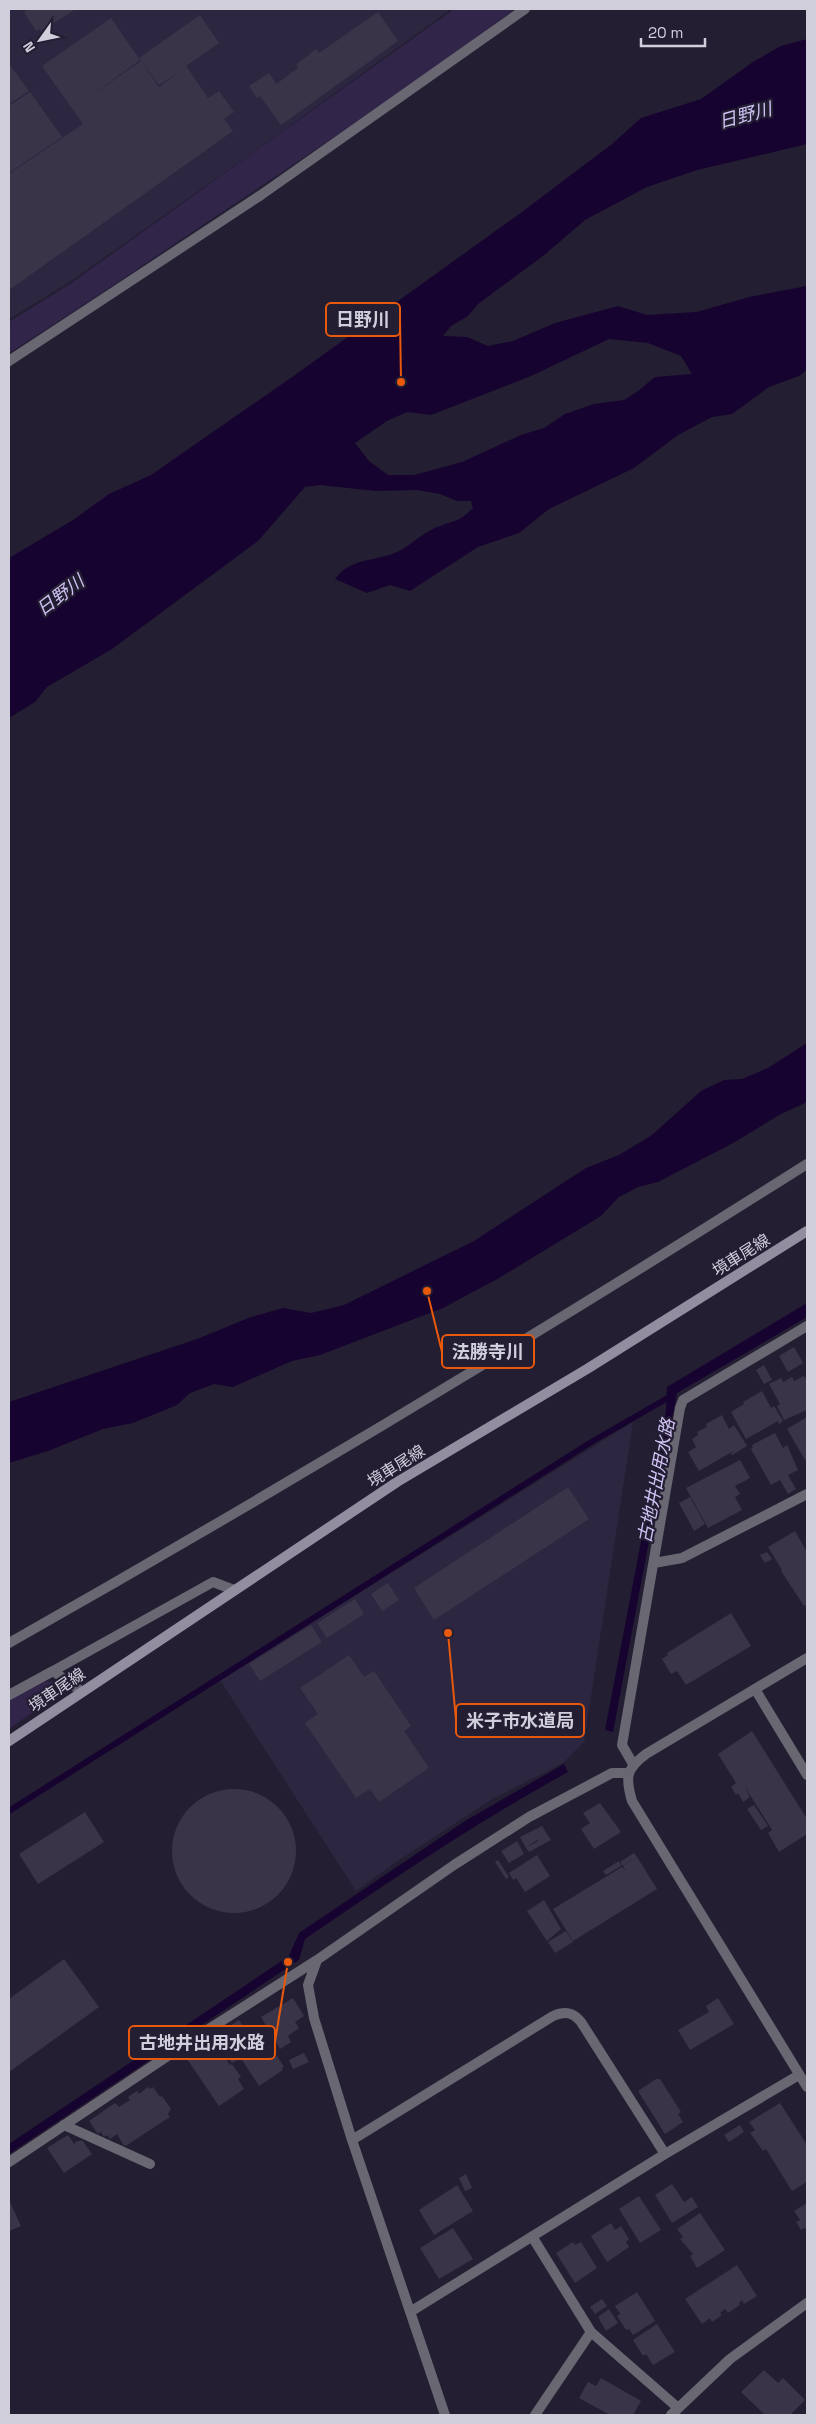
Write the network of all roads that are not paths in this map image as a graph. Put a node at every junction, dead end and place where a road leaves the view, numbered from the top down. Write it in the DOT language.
graph roads {
  1 [pos="525,9"];
  2 [pos="9,361"];
  3 [pos="807,1164"];
  4 [pos="807,1231"];
  5 [pos="807,1326"];
  6 [pos="807,1494"];
  7 [pos="654,1562"];
  8 [pos="234,1590"];
  9 [pos="9,1643"];
  10 [pos="807,1658"];
  11 [pos="54,1671"];
  12 [pos="755,1689"];
  13 [pos="81,1691"];
  14 [pos="9,1695"];
  15 [pos="9,1741"];
  16 [pos="630,1768"];
  17 [pos="807,1775"];
  18 [pos="316,1960"];
  19 [pos="800,2075"];
  20 [pos="807,2087"];
  21 [pos="64,2125"];
  22 [pos="352,2140"];
  23 [pos="665,2154"];
  24 [pos="9,2162"];
  25 [pos="150,2164"];
  26 [pos="533,2238"];
  27 [pos="807,2303"];
  28 [pos="410,2312"];
  29 [pos="591,2332"];
  30 [pos="674,2411"];
  31 [pos="445,2415"];
  32 [pos="535,2415"];
  1 -- 2 [label="street"];
  3 -- 9 [label="street"];
  4 -- 8 [label="main road, 境車尾線"];
  5 -- 7 [label="street"];
  6 -- 7 [label="street"];
  7 -- 16 [label="street"];
  8 -- 11 [label="street"];
  8 -- 13 [label="main road, 境車尾線"];
  10 -- 12 [label="street"];
  11 -- 13 [label="street"];
  11 -- 14 [label="street"];
  12 -- 16 [label="street"];
  12 -- 17 [label="street"];
  13 -- 15 [label="main road, 境車尾線"];
  16 -- 18 [label="street"];
  16 -- 19 [label="street"];
  18 -- 21 [label="street"];
  18 -- 22 [label="street"];
  19 -- 20 [label="street"];
  19 -- 23 [label="street"];
  21 -- 24 [label="street"];
  21 -- 25 [label="street"];
  22 -- 23 [label="street"];
  22 -- 28 [label="street"];
  23 -- 26 [label="street"];
  26 -- 28 [label="street"];
  26 -- 29 [label="street"];
  27 -- 30 [label="street"];
  28 -- 31 [label="street"];
  29 -- 30 [label="street"];
  29 -- 32 [label="street"];
}
